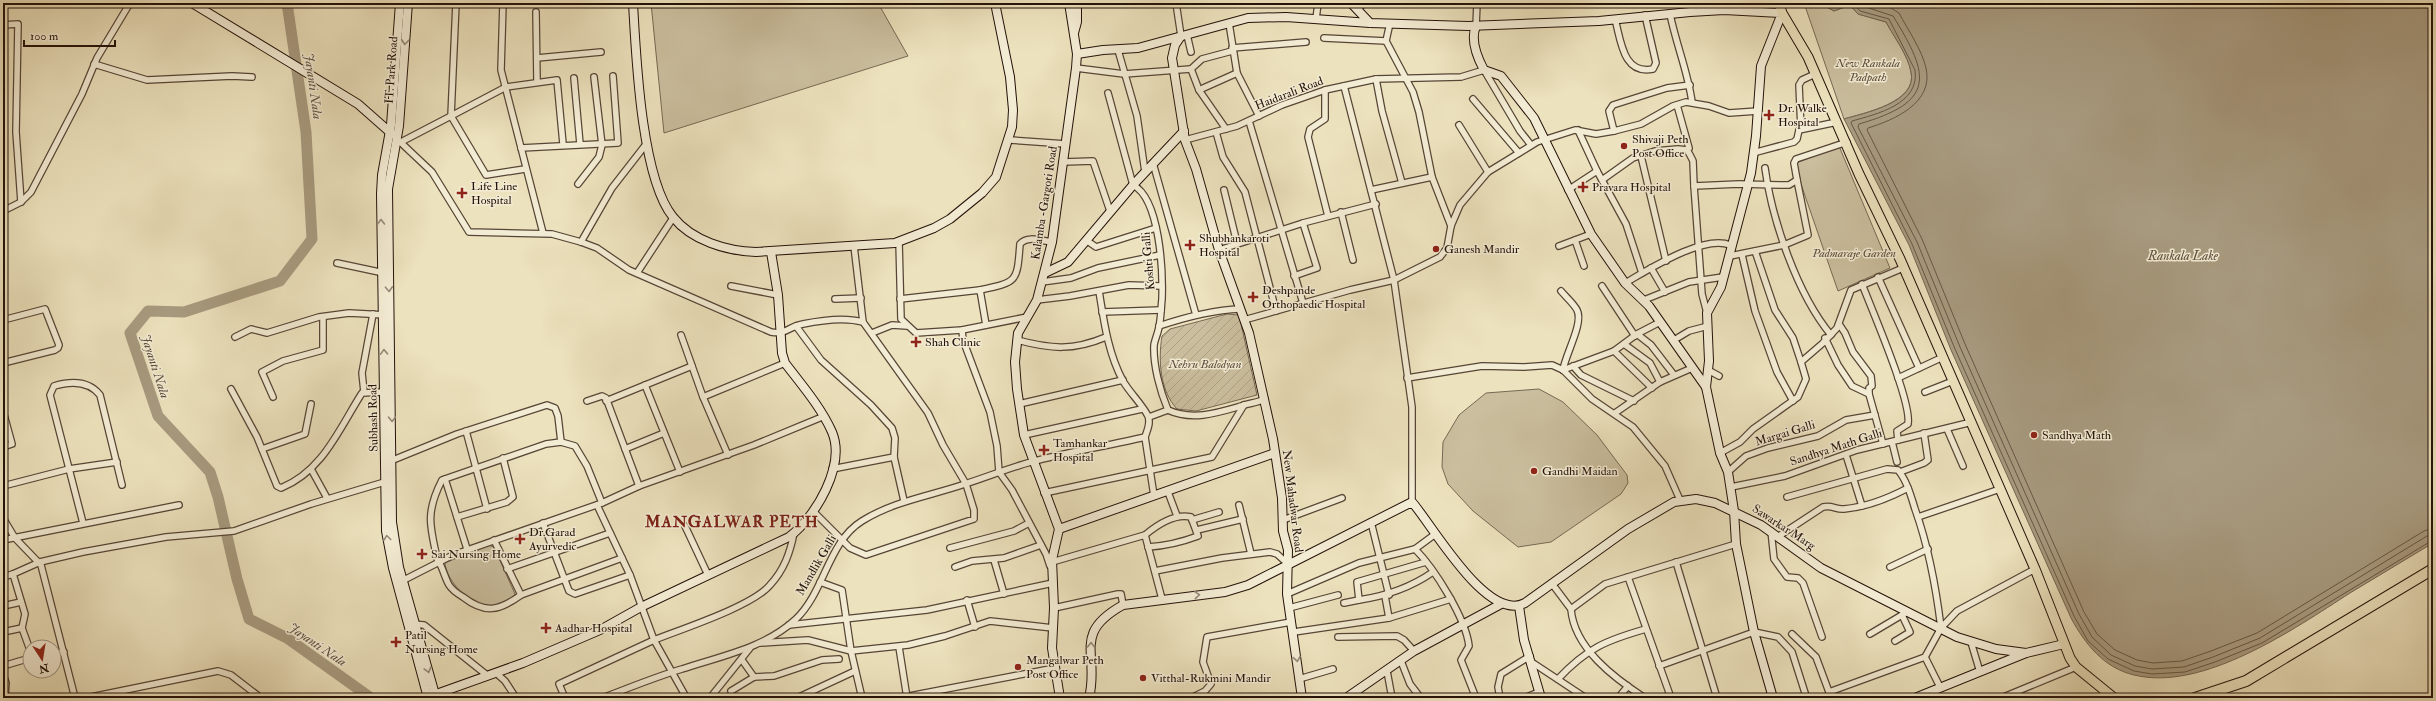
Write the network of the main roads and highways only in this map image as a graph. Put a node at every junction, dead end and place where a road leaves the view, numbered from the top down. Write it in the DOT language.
graph roads {
  1 [pos="1779,3"];
  2 [pos="2433,569"];
  3 [pos="2114,698"];
  4 [pos="2195,698"];
  1 -- 3 [label="main road"];
  2 -- 4 [label="highway"];
}
